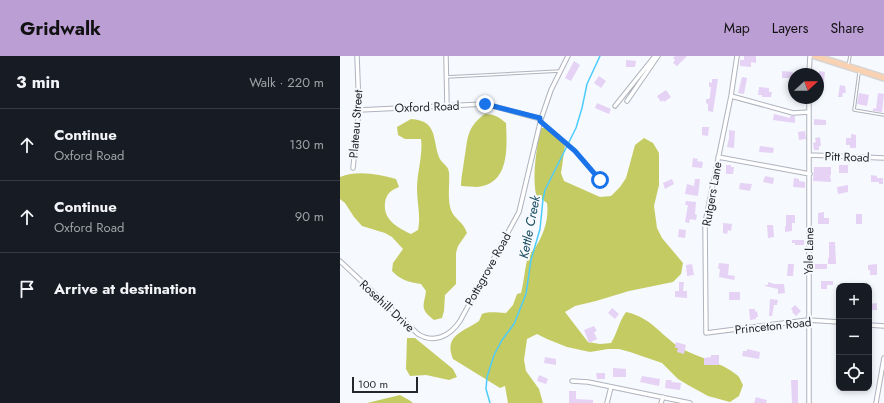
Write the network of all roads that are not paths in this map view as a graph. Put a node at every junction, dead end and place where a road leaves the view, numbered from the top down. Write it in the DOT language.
graph roads {
  1 [pos="357,56"];
  2 [pos="446,56"];
  3 [pos="568,56"];
  4 [pos="655,56"];
  5 [pos="658,56"];
  6 [pos="737,56"];
  7 [pos="810,56"];
  8 [pos="819,56"];
  9 [pos="850,56"];
  10 [pos="834,59"];
  11 [pos="848,66"];
  12 [pos="809,68"];
  13 [pos="859,69"];
  14 [pos="560,71"];
  15 [pos="446,77"];
  16 [pos="884,78"];
  17 [pos="731,96"];
  18 [pos="627,102"];
  19 [pos="809,104"];
  20 [pos="447,106"];
  21 [pos="616,106"];
  22 [pos="359,110"];
  23 [pos="809,112"];
  24 [pos="884,115"];
  25 [pos="540,120"];
  26 [pos="810,155"];
  27 [pos="718,157"];
  28 [pos="884,158"];
  29 [pos="353,168"];
  30 [pos="810,174"];
  31 [pos="600,180"];
  32 [pos="340,261"];
  33 [pos="808,320"];
  34 [pos="836,322"];
  35 [pos="872,324"];
  36 [pos="884,326"];
  37 [pos="706,333"];
  38 [pos="440,338"];
  39 [pos="884,358"];
  40 [pos="572,381"];
  41 [pos="611,387"];
  42 [pos="663,397"];
  43 [pos="607,403"];
  44 [pos="661,403"];
  45 [pos="690,403"];
  46 [pos="809,403"];
  47 [pos="876,403"];
  1 -- 22 [label="street, Plateau Street"];
  2 -- 15 [label="street"];
  3 -- 14 [label="street, Pottsgrove Road"];
  4 -- 21 [label="street"];
  5 -- 18 [label="street"];
  6 -- 17 [label="street, Rutgers Lane"];
  7 -- 12 [label="street"];
  8 -- 10 [label="main road"];
  9 -- 11 [label="lane"];
  10 -- 11 [label="main road"];
  11 -- 13 [label="main road"];
  13 -- 16 [label="main road"];
  13 -- 24 [label="lane"];
  14 -- 15 [label="lane"];
  14 -- 25 [label="street, Pottsgrove Road"];
  15 -- 20 [label="street"];
  17 -- 23 [label="street"];
  17 -- 27 [label="street, Rutgers Lane"];
  19 -- 23 [label="street, Yale Lane"];
  20 -- 22 [label="street, Oxford Road"];
  20 -- 25 [label="street, Oxford Road"];
  22 -- 29 [label="street, Plateau Street"];
  23 -- 26 [label="street, Yale Lane"];
  25 -- 31 [label="lane, Oxford Road"];
  25 -- 38 [label="street, Pottsgrove Road"];
  26 -- 28 [label="street, Pitt Road"];
  26 -- 30 [label="street, Yale Lane"];
  27 -- 30 [label="street"];
  27 -- 37 [label="street, Rutgers Lane"];
  30 -- 33 [label="street, Yale Lane"];
  32 -- 38 [label="street, Rosehill Drive"];
  33 -- 34 [label="street, Princeton Road"];
  33 -- 37 [label="street, Princeton Road"];
  33 -- 46 [label="street, Yale Lane"];
  35 -- 36 [label="street"];
  39 -- 47 [label="street"];
  40 -- 41 [label="street"];
  41 -- 42 [label="street"];
  41 -- 43 [label="street"];
  42 -- 44 [label="street"];
  42 -- 45 [label="street"];
}
